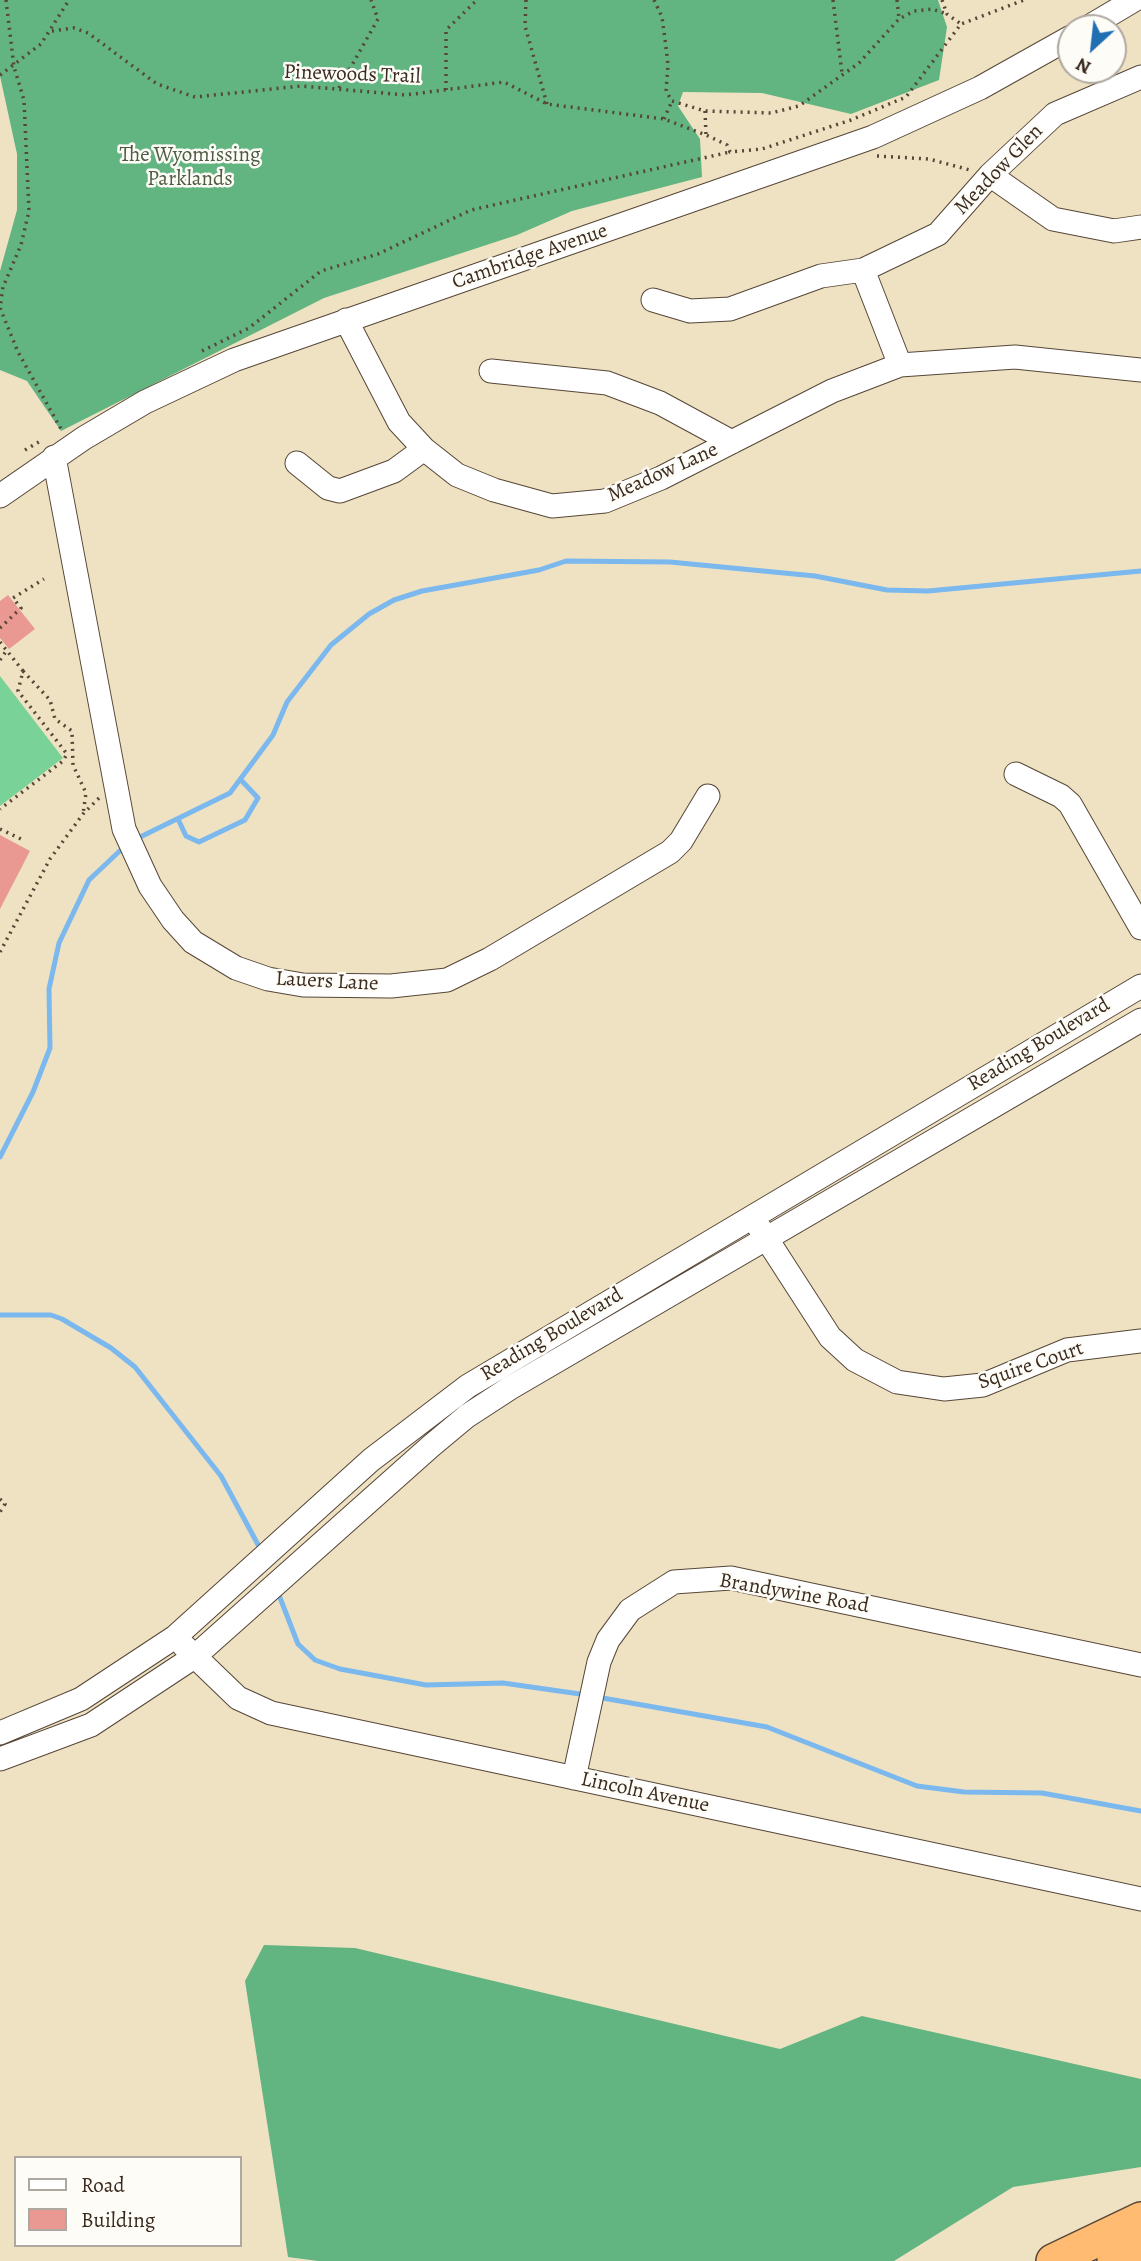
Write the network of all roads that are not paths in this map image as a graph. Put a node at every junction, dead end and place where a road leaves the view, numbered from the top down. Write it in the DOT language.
graph roads {
  1 [pos="1134,0"];
  2 [pos="1110,14"];
  3 [pos="1057,45"];
  4 [pos="1141,77"];
  5 [pos="990,175"];
  6 [pos="1141,228"];
  7 [pos="863,270"];
  8 [pos="653,300"];
  9 [pos="346,320"];
  10 [pos="900,365"];
  11 [pos="491,370"];
  12 [pos="1141,370"];
  13 [pos="732,442"];
  14 [pos="424,449"];
  15 [pos="54,457"];
  16 [pos="297,463"];
  17 [pos="0,496"];
  18 [pos="1016,775"];
  19 [pos="708,796"];
  20 [pos="1141,928"];
  21 [pos="1141,986"];
  22 [pos="1141,1020"];
  23 [pos="751,1215"];
  24 [pos="766,1239"];
  25 [pos="1141,1341"];
  26 [pos="175,1637"];
  27 [pos="194,1657"];
  28 [pos="1141,1665"];
  29 [pos="0,1733"];
  30 [pos="0,1759"];
  31 [pos="574,1778"];
  32 [pos="1141,1899"];
  33 [pos="1141,2219"];
  34 [pos="1141,2249"];
  35 [pos="1053,2261"];
  36 [pos="1114,2261"];
  1 -- 2 [label="street"];
  3 -- 9 [label="street, Cambridge Avenue"];
  4 -- 5 [label="street, Meadow Glen"];
  5 -- 6 [label="street"];
  5 -- 7 [label="street, Meadow Glen"];
  7 -- 8 [label="street, Meadow Glen"];
  7 -- 10 [label="street"];
  9 -- 14 [label="street, Meadow Lane"];
  9 -- 15 [label="street, Cambridge Avenue"];
  10 -- 12 [label="street, Meadow Lane"];
  10 -- 13 [label="street, Meadow Lane"];
  11 -- 13 [label="street, Meadow Lane"];
  13 -- 14 [label="street, Meadow Lane"];
  14 -- 16 [label="street"];
  15 -- 17 [label="street, Cambridge Avenue"];
  15 -- 19 [label="street, Lauers Lane"];
  18 -- 20 [label="street"];
  21 -- 23 [label="street, Reading Boulevard"];
  22 -- 24 [label="street, Reading Boulevard"];
  23 -- 24 [label="street, Squire Court"];
  23 -- 26 [label="street, Reading Boulevard"];
  24 -- 25 [label="street, Squire Court"];
  24 -- 27 [label="street, Reading Boulevard"];
  26 -- 27 [label="street, Lincoln Avenue"];
  26 -- 29 [label="street, Reading Boulevard"];
  27 -- 30 [label="street, Reading Boulevard"];
  27 -- 31 [label="street, Lincoln Avenue"];
  28 -- 31 [label="street, Brandywine Road"];
  31 -- 32 [label="street, Lincoln Avenue"];
  33 -- 35 [label="highway"];
  34 -- 36 [label="highway"];
}
